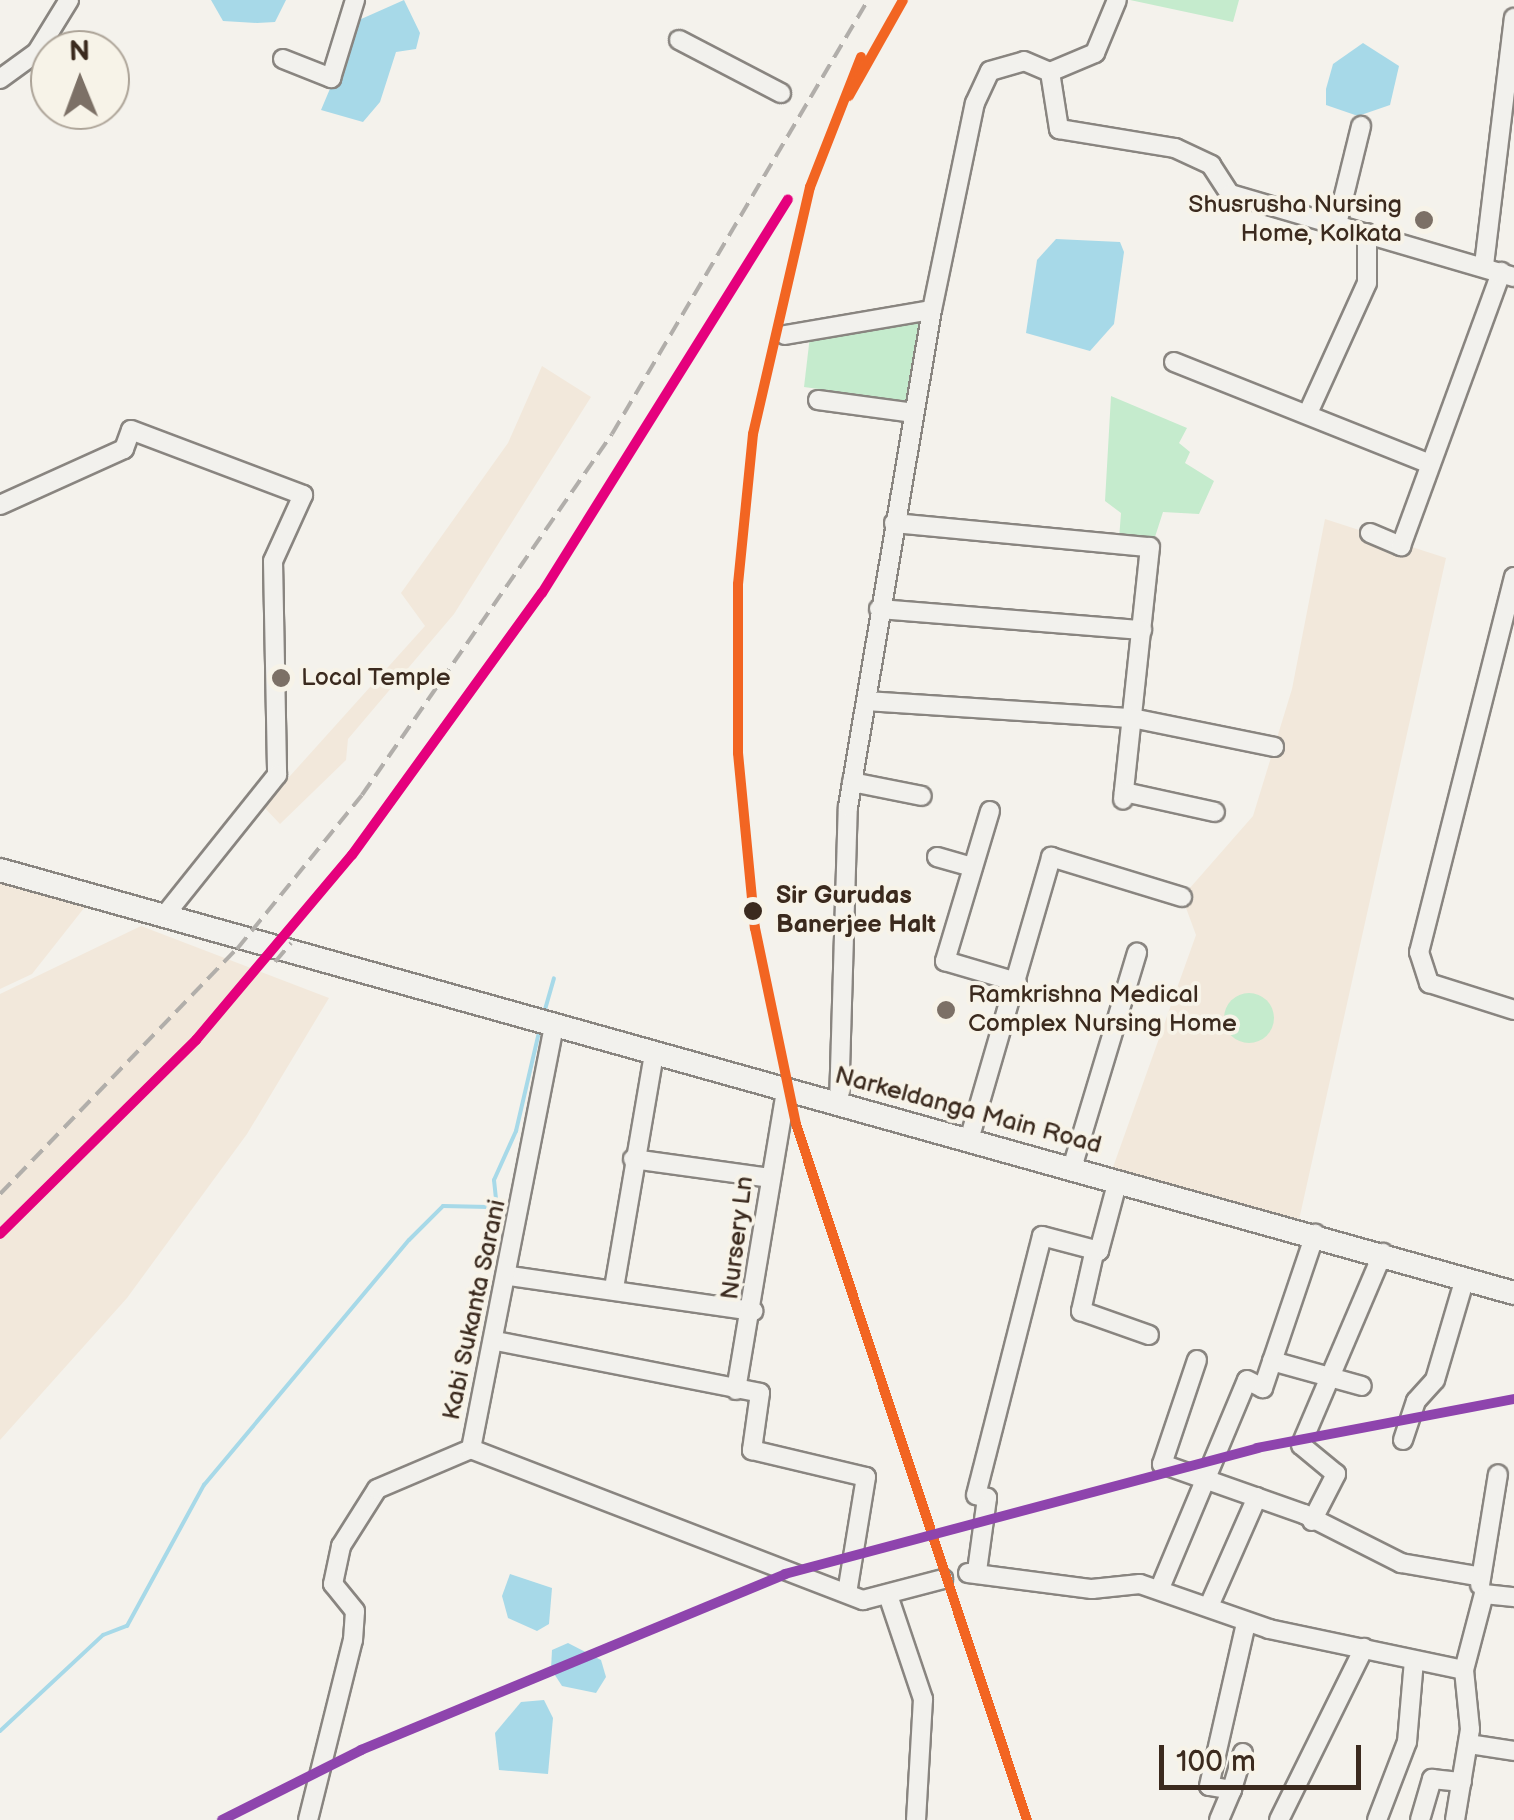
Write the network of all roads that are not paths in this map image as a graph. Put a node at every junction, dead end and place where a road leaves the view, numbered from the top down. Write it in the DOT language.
graph roads {
  1 [pos="69,0"];
  2 [pos="355,0"];
  3 [pos="1118,0"];
  4 [pos="1514,18"];
  5 [pos="679,40"];
  6 [pos="1512,42"];
  7 [pos="282,60"];
  8 [pos="1050,72"];
  9 [pos="0,79"];
  10 [pos="781,93"];
  11 [pos="1361,126"];
  12 [pos="1337,224"];
  13 [pos="1367,233"];
  14 [pos="1500,271"];
  15 [pos="932,310"];
  16 [pos="785,335"];
  17 [pos="1174,362"];
  18 [pos="818,400"];
  19 [pos="914,413"];
  20 [pos="1308,414"];
  21 [pos="1430,464"];
  22 [pos="0,505"];
  23 [pos="894,524"];
  24 [pos="1370,534"];
  25 [pos="1514,577"];
  26 [pos="880,609"];
  27 [pos="1142,630"];
  28 [pos="1495,660"];
  29 [pos="1514,666"];
  30 [pos="866,701"];
  31 [pos="1132,718"];
  32 [pos="1274,747"];
  33 [pos="852,782"];
  34 [pos="922,796"];
  35 [pos="990,811"];
  36 [pos="1215,812"];
  37 [pos="937,857"];
  38 [pos="973,867"];
  39 [pos="0,870"];
  40 [pos="1182,896"];
  41 [pos="164,916"];
  42 [pos="1137,953"];
  43 [pos="1016,982"];
  44 [pos="1514,1010"];
  45 [pos="554,1026"];
  46 [pos="654,1055"];
  47 [pos="786,1091"];
  48 [pos="839,1104"];
  49 [pos="968,1140"];
  50 [pos="634,1158"];
  51 [pos="1072,1168"];
  52 [pos="770,1178"];
  53 [pos="1118,1180"];
  54 [pos="1315,1234"];
  55 [pos="1095,1249"];
  56 [pos="1383,1253"];
  57 [pos="510,1276"];
  58 [pos="1466,1278"];
  59 [pos="614,1288"];
  60 [pos="1514,1293"];
  61 [pos="754,1311"];
  62 [pos="1149,1334"];
  63 [pos="496,1341"];
  64 [pos="1197,1360"];
  65 [pos="1272,1361"];
  66 [pos="1325,1375"];
  67 [pos="1362,1386"];
  68 [pos="736,1390"];
  69 [pos="1403,1440"];
  70 [pos="470,1449"];
  71 [pos="1498,1474"];
  72 [pos="1206,1478"];
  73 [pos="1256,1497"];
  74 [pos="1312,1521"];
  75 [pos="1476,1576"];
  76 [pos="943,1580"];
  77 [pos="1160,1588"];
  78 [pos="847,1593"];
  79 [pos="1484,1594"];
  80 [pos="1514,1597"];
  81 [pos="889,1598"];
  82 [pos="1208,1606"];
  83 [pos="1246,1623"];
  84 [pos="1364,1648"];
  85 [pos="1414,1661"];
  86 [pos="1464,1670"];
  87 [pos="1468,1744"];
  88 [pos="1514,1751"];
  89 [pos="1243,1754"];
  90 [pos="1462,1782"];
  91 [pos="1232,1790"];
  92 [pos="308,1820"];
  93 [pos="916,1820"];
  94 [pos="1219,1820"];
  95 [pos="1279,1820"];
  96 [pos="1377,1820"];
  97 [pos="1420,1820"];
  98 [pos="1455,1820"];
  1 -- 9 [label="street"];
  2 -- 7 [label="street"];
  3 -- 8 [label="street"];
  4 -- 6 [label="street"];
  5 -- 10 [label="street"];
  6 -- 14 [label="street"];
  8 -- 12 [label="street"];
  8 -- 15 [label="street"];
  11 -- 12 [label="street"];
  12 -- 13 [label="street"];
  13 -- 14 [label="street"];
  13 -- 20 [label="street"];
  14 -- 21 [label="street"];
  15 -- 16 [label="street"];
  15 -- 19 [label="street"];
  17 -- 20 [label="street"];
  18 -- 19 [label="street"];
  19 -- 23 [label="street"];
  20 -- 21 [label="street"];
  21 -- 24 [label="street"];
  22 -- 41 [label="street"];
  23 -- 26 [label="street"];
  23 -- 27 [label="street"];
  25 -- 28 [label="street"];
  26 -- 27 [label="street"];
  26 -- 30 [label="street"];
  27 -- 31 [label="street"];
  28 -- 29 [label="street"];
  28 -- 44 [label="street"];
  30 -- 31 [label="street"];
  30 -- 33 [label="street"];
  31 -- 32 [label="street"];
  31 -- 36 [label="street"];
  33 -- 34 [label="street"];
  33 -- 48 [label="street"];
  35 -- 38 [label="street"];
  37 -- 38 [label="street"];
  38 -- 43 [label="street"];
  39 -- 41 [label="main road"];
  40 -- 43 [label="street"];
  41 -- 45 [label="main road, Narkeldanga Main Road"];
  42 -- 51 [label="street"];
  43 -- 49 [label="street"];
  45 -- 46 [label="main road, Narkeldanga Main Road"];
  45 -- 57 [label="street, Kabi Sukanta Sarani"];
  46 -- 47 [label="main road, Narkeldanga Main Road"];
  46 -- 50 [label="street"];
  47 -- 48 [label="main road, Narkeldanga Main Road"];
  47 -- 52 [label="street, Nursery Ln"];
  48 -- 49 [label="main road, Narkeldanga Main Road"];
  49 -- 51 [label="main road, Narkeldanga Main Road"];
  50 -- 52 [label="street"];
  50 -- 59 [label="street"];
  51 -- 53 [label="main road, Narkeldanga Main Road"];
  52 -- 61 [label="street, Nursery Ln"];
  53 -- 54 [label="main road, Narkeldanga Main Road"];
  53 -- 55 [label="street"];
  54 -- 56 [label="main road, Narkeldanga Main Road"];
  54 -- 65 [label="street"];
  55 -- 62 [label="street"];
  55 -- 77 [label="street"];
  56 -- 58 [label="main road, Narkeldanga Main Road"];
  56 -- 66 [label="street"];
  57 -- 59 [label="street"];
  57 -- 63 [label="street, Kabi Sukanta Sarani"];
  58 -- 60 [label="main road, Narkeldanga Main Road"];
  58 -- 69 [label="street"];
  59 -- 61 [label="street"];
  61 -- 68 [label="street, Nursery Ln"];
  63 -- 68 [label="street"];
  63 -- 70 [label="street, Kabi Sukanta Sarani"];
  64 -- 72 [label="street"];
  65 -- 66 [label="street"];
  65 -- 72 [label="street"];
  66 -- 67 [label="street"];
  66 -- 74 [label="street"];
  68 -- 78 [label="street"];
  70 -- 78 [label="street"];
  70 -- 92 [label="street, Kabi Sukanta Sarani"];
  71 -- 75 [label="street"];
  72 -- 73 [label="street"];
  72 -- 77 [label="street"];
  73 -- 74 [label="street"];
  73 -- 82 [label="street"];
  74 -- 75 [label="street"];
  75 -- 79 [label="street"];
  76 -- 81 [label="street"];
  77 -- 82 [label="street"];
  78 -- 81 [label="street"];
  79 -- 80 [label="street"];
  79 -- 86 [label="street"];
  81 -- 93 [label="street"];
  82 -- 83 [label="street"];
  83 -- 84 [label="street"];
  83 -- 91 [label="street"];
  84 -- 85 [label="street"];
  84 -- 95 [label="street"];
  85 -- 86 [label="street"];
  85 -- 96 [label="street"];
  86 -- 87 [label="street"];
  87 -- 88 [label="street"];
  87 -- 90 [label="street"];
  89 -- 91 [label="street"];
  90 -- 97 [label="street"];
  90 -- 98 [label="street"];
  91 -- 94 [label="street"];
}
